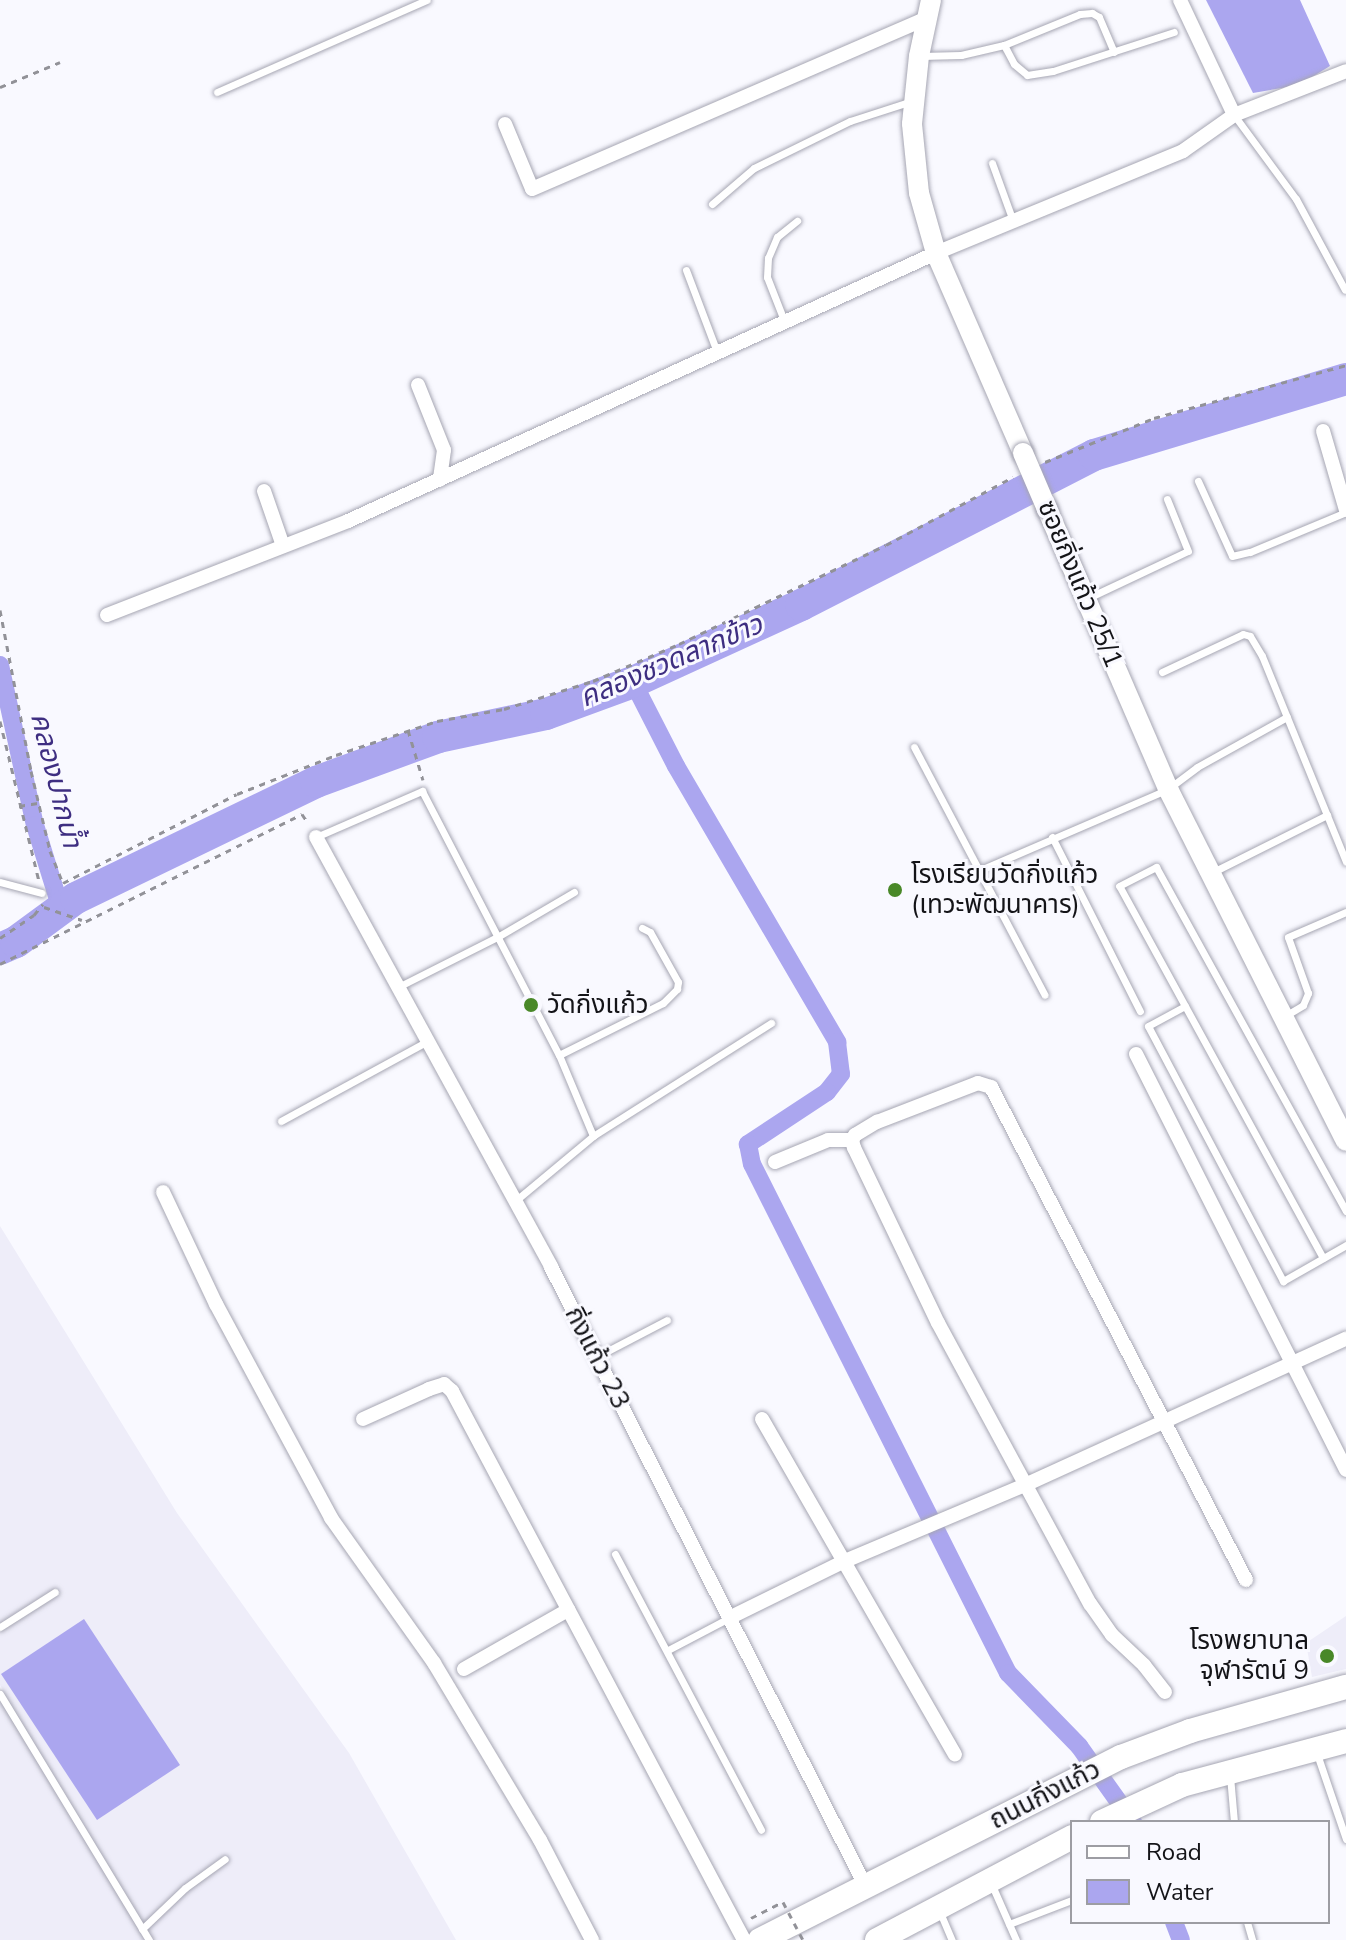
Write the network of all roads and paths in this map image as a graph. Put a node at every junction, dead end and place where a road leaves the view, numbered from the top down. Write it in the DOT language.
graph roads {
  1 [pos="427,0"];
  2 [pos="1180,0"];
  3 [pos="929,9"];
  4 [pos="1174,32"];
  5 [pos="1004,45"];
  6 [pos="1114,52"];
  7 [pos="919,56"];
  8 [pos="60,62"];
  9 [pos="1346,71"];
  10 [pos="0,87"];
  11 [pos="217,92"];
  12 [pos="914,100"];
  13 [pos="1234,115"];
  14 [pos="505,124"];
  15 [pos="992,163"];
  16 [pos="712,204"];
  17 [pos="797,221"];
  18 [pos="1013,221"];
  19 [pos="936,253"];
  20 [pos="686,270"];
  21 [pos="1345,290"];
  22 [pos="785,323"];
  23 [pos="718,354"];
  24 [pos="1346,365"];
  25 [pos="418,385"];
  26 [pos="1323,431"];
  27 [pos="1027,464"];
  28 [pos="440,480"];
  29 [pos="1198,481"];
  30 [pos="264,491"];
  31 [pos="1167,499"];
  32 [pos="1346,511"];
  33 [pos="283,546"];
  34 [pos="1086,599"];
  35 [pos="0,610"];
  36 [pos="107,615"];
  37 [pos="1162,672"];
  38 [pos="1287,717"];
  39 [pos="0,721"];
  40 [pos="408,730"];
  41 [pos="914,747"];
  42 [pos="419,766"];
  43 [pos="1168,789"];
  44 [pos="38,803"];
  45 [pos="19,806"];
  46 [pos="1327,815"];
  47 [pos="316,837"];
  48 [pos="1052,837"];
  49 [pos="1346,862"];
  50 [pos="978,871"];
  51 [pos="1211,873"];
  52 [pos="0,882"];
  53 [pos="574,892"];
  54 [pos="42,893"];
  55 [pos="44,907"];
  56 [pos="1346,912"];
  57 [pos="83,921"];
  58 [pos="642,928"];
  59 [pos="499,936"];
  60 [pos="0,938"];
  61 [pos="0,964"];
  62 [pos="398,987"];
  63 [pos="1045,995"];
  64 [pos="1185,1006"];
  65 [pos="1140,1011"];
  66 [pos="1283,1017"];
  67 [pos="771,1023"];
  68 [pos="428,1041"];
  69 [pos="1136,1054"];
  70 [pos="559,1055"];
  71 [pos="281,1121"];
  72 [pos="1344,1132"];
  73 [pos="593,1136"];
  74 [pos="852,1140"];
  75 [pos="775,1162"];
  76 [pos="163,1192"];
  77 [pos="515,1201"];
  78 [pos="1346,1211"];
  79 [pos="1346,1245"];
  80 [pos="1323,1258"];
  81 [pos="667,1320"];
  82 [pos="1346,1339"];
  83 [pos="596,1357"];
  84 [pos="1294,1364"];
  85 [pos="363,1419"];
  86 [pos="762,1419"];
  87 [pos="1165,1422"];
  88 [pos="1346,1470"];
  89 [pos="1025,1485"];
  90 [pos="615,1554"];
  91 [pos="845,1561"];
  92 [pos="1246,1580"];
  93 [pos="55,1592"];
  94 [pos="568,1610"];
  95 [pos="729,1618"];
  96 [pos="0,1627"];
  97 [pos="668,1650"];
  98 [pos="464,1669"];
  99 [pos="1346,1687"];
  100 [pos="1165,1692"];
  101 [pos="0,1694"];
  102 [pos="1346,1741"];
  103 [pos="1315,1748"];
  104 [pos="955,1754"];
  105 [pos="1230,1770"];
  106 [pos="1106,1820"];
  107 [pos="1234,1820"];
  108 [pos="761,1830"];
  109 [pos="1070,1838"];
  110 [pos="1346,1839"];
  111 [pos="225,1859"];
  112 [pos="991,1881"];
  113 [pos="866,1887"];
  114 [pos="1070,1901"];
  115 [pos="783,1902"];
  116 [pos="939,1908"];
  117 [pos="1009,1924"];
  118 [pos="142,1929"];
  119 [pos="149,1940"];
  120 [pos="592,1940"];
  121 [pos="744,1940"];
  122 [pos="760,1940"];
  123 [pos="803,1940"];
  124 [pos="877,1940"];
  125 [pos="952,1940"];
  126 [pos="1016,1940"];
  1 -- 11 [label="lane"];
  2 -- 13 [label="street"];
  3 -- 7 [label="street, ซอยกิ่งแก้ว 25/1"];
  3 -- 14 [label="street"];
  4 -- 6 [label="lane"];
  5 -- 6 [label="lane"];
  5 -- 6 [label="lane"];
  5 -- 7 [label="lane"];
  7 -- 12 [label="street, ซอยกิ่งแก้ว 25/1"];
  8 -- 10 [label="path"];
  9 -- 13 [label="street"];
  12 -- 16 [label="lane"];
  12 -- 19 [label="street, ซอยกิ่งแก้ว 25/1"];
  13 -- 18 [label="street"];
  13 -- 21 [label="lane"];
  15 -- 18 [label="lane"];
  17 -- 22 [label="lane"];
  18 -- 19 [label="street"];
  19 -- 22 [label="street"];
  19 -- 27 [label="street, ซอยกิ่งแก้ว 25/1"];
  20 -- 23 [label="lane"];
  22 -- 23 [label="street"];
  23 -- 28 [label="street"];
  24 -- 27 [label="path"];
  25 -- 28 [label="street"];
  26 -- 32 [label="street"];
  27 -- 34 [label="street, ซอยกิ่งแก้ว 25/1, bridge"];
  27 -- 40 [label="path"];
  28 -- 33 [label="street"];
  29 -- 32 [label="lane"];
  30 -- 33 [label="street"];
  31 -- 34 [label="lane"];
  33 -- 36 [label="street"];
  34 -- 43 [label="street, ซอยกิ่งแก้ว 25/1"];
  35 -- 44 [label="path"];
  37 -- 38 [label="lane"];
  38 -- 43 [label="lane"];
  38 -- 46 [label="lane"];
  39 -- 45 [label="path"];
  40 -- 42 [label="path"];
  40 -- 44 [label="path"];
  41 -- 50 [label="lane"];
  43 -- 48 [label="lane"];
  43 -- 51 [label="street, ซอยกิ่งแก้ว 25/1"];
  44 -- 45 [label="path"];
  45 -- 54 [label="path"];
  46 -- 49 [label="lane"];
  46 -- 51 [label="lane"];
  47 -- 57 [label="path"];
  47 -- 59 [label="lane"];
  47 -- 62 [label="street, กิ่งแก้ว 23"];
  48 -- 50 [label="lane"];
  48 -- 65 [label="lane"];
  50 -- 63 [label="lane"];
  51 -- 66 [label="street, ซอยกิ่งแก้ว 25/1"];
  52 -- 54 [label="lane"];
  53 -- 59 [label="lane"];
  54 -- 55 [label="path"];
  55 -- 57 [label="path"];
  55 -- 60 [label="path"];
  56 -- 66 [label="lane"];
  57 -- 61 [label="path"];
  58 -- 70 [label="lane"];
  59 -- 62 [label="lane"];
  59 -- 70 [label="lane"];
  62 -- 68 [label="street, กิ่งแก้ว 23"];
  64 -- 78 [label="lane"];
  64 -- 80 [label="lane"];
  64 -- 80 [label="lane"];
  66 -- 72 [label="street, ซอยกิ่งแก้ว 25/1"];
  67 -- 73 [label="lane"];
  68 -- 71 [label="lane"];
  68 -- 77 [label="street, กิ่งแก้ว 23"];
  69 -- 84 [label="street"];
  70 -- 73 [label="lane"];
  73 -- 77 [label="lane"];
  74 -- 75 [label="street"];
  74 -- 87 [label="street"];
  74 -- 89 [label="street"];
  76 -- 120 [label="street"];
  77 -- 83 [label="street, กิ่งแก้ว 23"];
  79 -- 80 [label="lane"];
  81 -- 83 [label="lane"];
  82 -- 84 [label="street"];
  83 -- 95 [label="street, กิ่งแก้ว 23"];
  84 -- 87 [label="street"];
  84 -- 88 [label="street"];
  85 -- 94 [label="street"];
  86 -- 91 [label="street"];
  87 -- 89 [label="street"];
  87 -- 92 [label="street"];
  89 -- 91 [label="street"];
  89 -- 100 [label="street"];
  90 -- 97 [label="lane"];
  91 -- 95 [label="street"];
  91 -- 104 [label="street"];
  93 -- 96 [label="lane"];
  94 -- 98 [label="street"];
  94 -- 121 [label="street"];
  95 -- 97 [label="lane"];
  95 -- 113 [label="street, กิ่งแก้ว 23"];
  97 -- 108 [label="lane"];
  99 -- 113 [label="main road, ถนนกิ่งแก้ว"];
  101 -- 118 [label="lane"];
  102 -- 103 [label="main road, ถนนกิ่งแก้ว"];
  103 -- 105 [label="main road, ถนนกิ่งแก้ว"];
  103 -- 110 [label="lane"];
  105 -- 106 [label="main road, ถนนกิ่งแก้ว"];
  105 -- 107 [label="lane"];
  109 -- 112 [label="main road, ถนนกิ่งแก้ว"];
  111 -- 118 [label="lane"];
  112 -- 116 [label="main road, ถนนกิ่งแก้ว"];
  112 -- 117 [label="lane"];
  113 -- 122 [label="main road, ถนนกิ่งแก้ว"];
  114 -- 117 [label="lane"];
  115 -- 123 [label="path, bridge"];
  116 -- 124 [label="main road, ถนนกิ่งแก้ว"];
  116 -- 125 [label="lane"];
  117 -- 126 [label="lane"];
  118 -- 119 [label="lane"];
}
